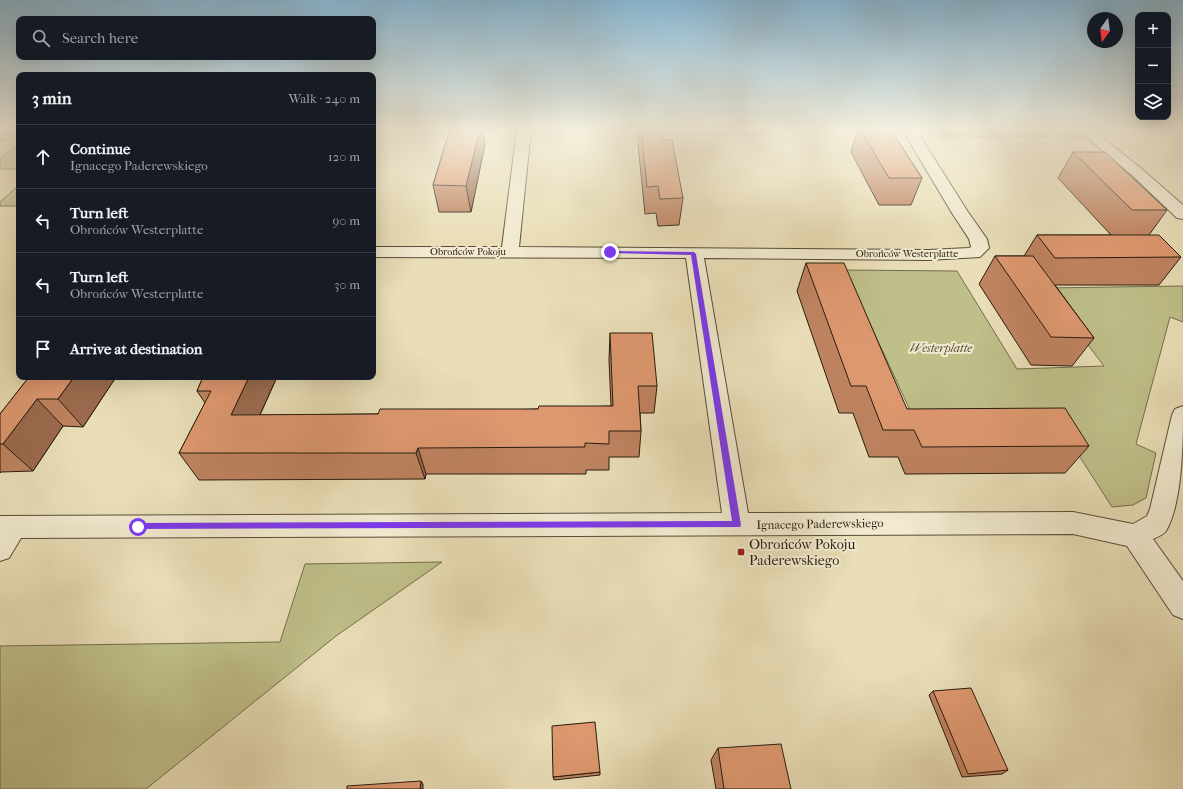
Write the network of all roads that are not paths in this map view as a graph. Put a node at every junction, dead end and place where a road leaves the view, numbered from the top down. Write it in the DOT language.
graph roads {
  1 [pos="521,166"];
  2 [pos="931,166"];
  3 [pos="1129,166"];
  4 [pos="1183,214"];
  5 [pos="376,252"];
  6 [pos="510,252"];
  7 [pos="694,254"];
  8 [pos="1183,415"];
  9 [pos="737,525"];
  10 [pos="7,527"];
  11 [pos="1135,536"];
  12 [pos="0,549"];
  13 [pos="1183,605"];
  1 -- 6 [label="street, Obrońców Pokoju"];
  2 -- 7 [label="street, Obrońców Westerplatte"];
  3 -- 4 [label="street"];
  5 -- 6 [label="street, Obrońców Pokoju"];
  6 -- 7 [label="street, Obrońców Westerplatte"];
  7 -- 9 [label="street"];
  8 -- 11 [label="street"];
  9 -- 10 [label="street, Ignacego Paderewskiego"];
  9 -- 11 [label="street, Ignacego Paderewskiego"];
  10 -- 12 [label="street"];
  11 -- 13 [label="street"];
}
